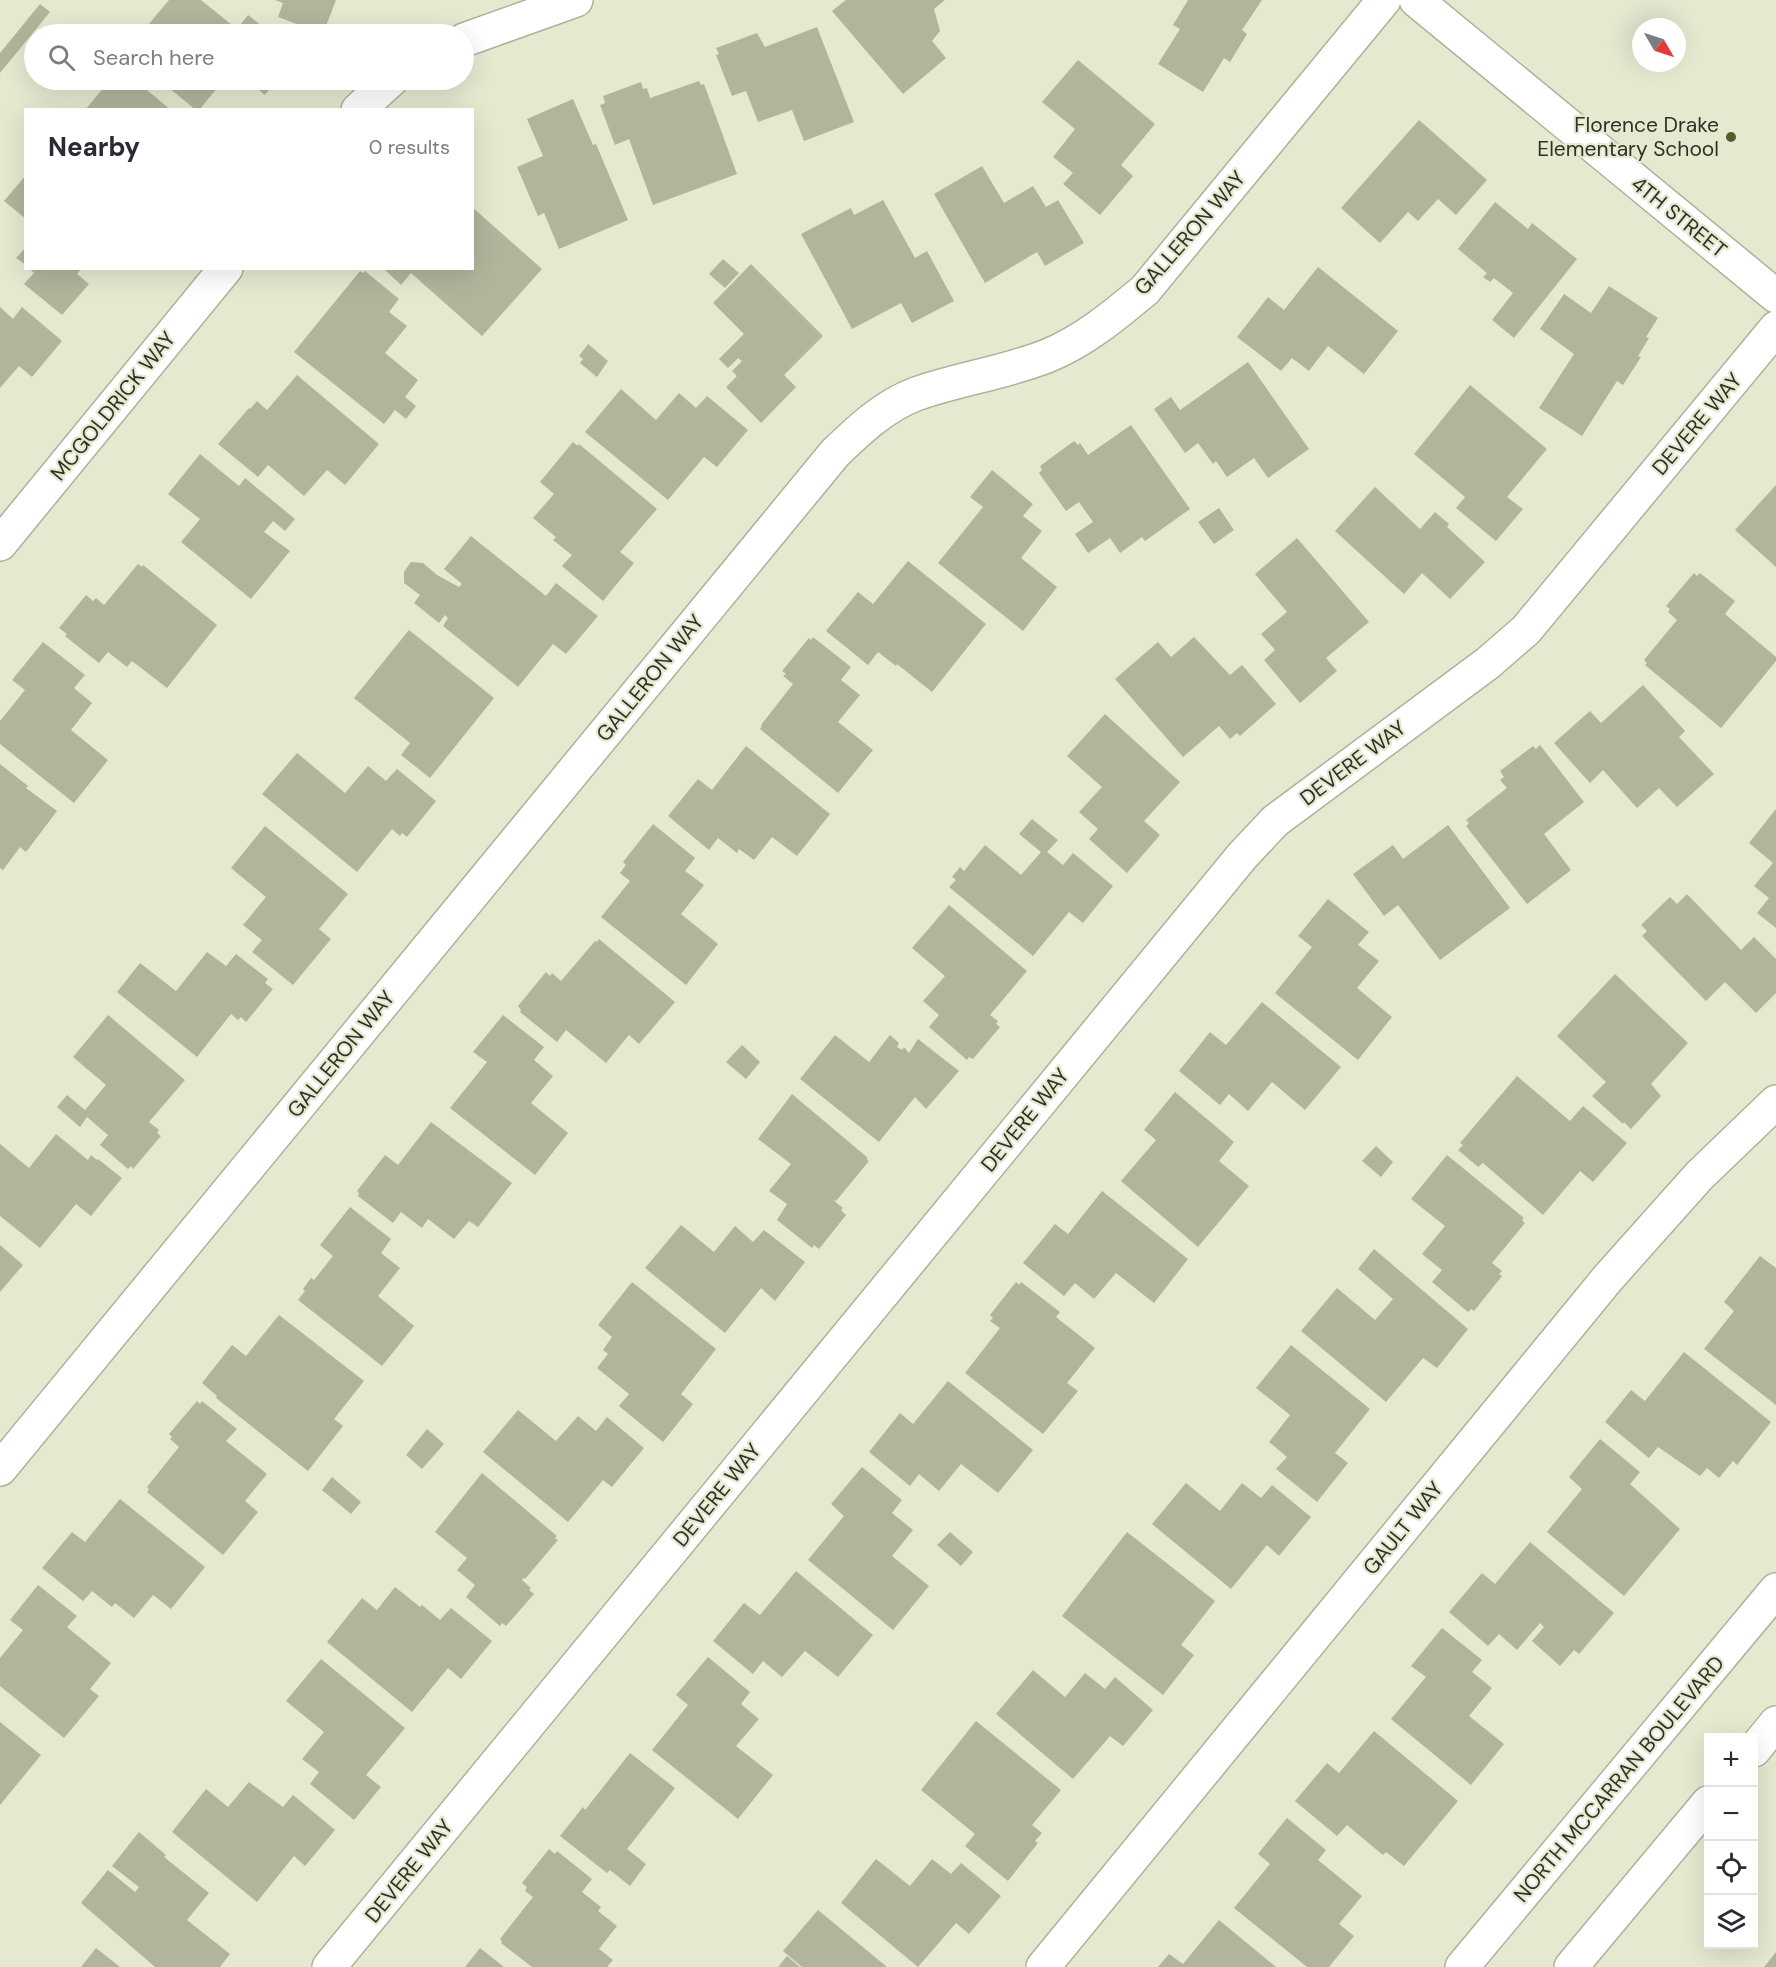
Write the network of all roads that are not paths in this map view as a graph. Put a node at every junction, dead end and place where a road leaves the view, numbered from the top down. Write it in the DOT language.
graph roads {
  1 [pos="1384,0"];
  2 [pos="1416,0"];
  3 [pos="556,3"];
  4 [pos="474,36"];
  5 [pos="380,90"];
  6 [pos="360,108"];
  7 [pos="224,270"];
  8 [pos="1776,296"];
  9 [pos="1776,328"];
  10 [pos="0,544"];
  11 [pos="1776,1102"];
  12 [pos="0,1469"];
  13 [pos="1776,1590"];
  14 [pos="1776,1723"];
  15 [pos="1758,1745"];
  16 [pos="1704,1808"];
  17 [pos="329,1967"];
  18 [pos="1043,1967"];
  19 [pos="1462,1967"];
  20 [pos="1571,1967"];
  1 -- 12 [label="street, GALLERON WAY"];
  2 -- 8 [label="street, 4TH STREET"];
  3 -- 4 [label="street"];
  5 -- 6 [label="street"];
  7 -- 10 [label="street, MCGOLDRICK WAY"];
  9 -- 17 [label="street, DEVERE WAY"];
  11 -- 18 [label="street, GAULT WAY"];
  13 -- 19 [label="street, NORTH MCCARRAN BOULEVARD"];
  14 -- 15 [label="street"];
  16 -- 20 [label="street"];
}
